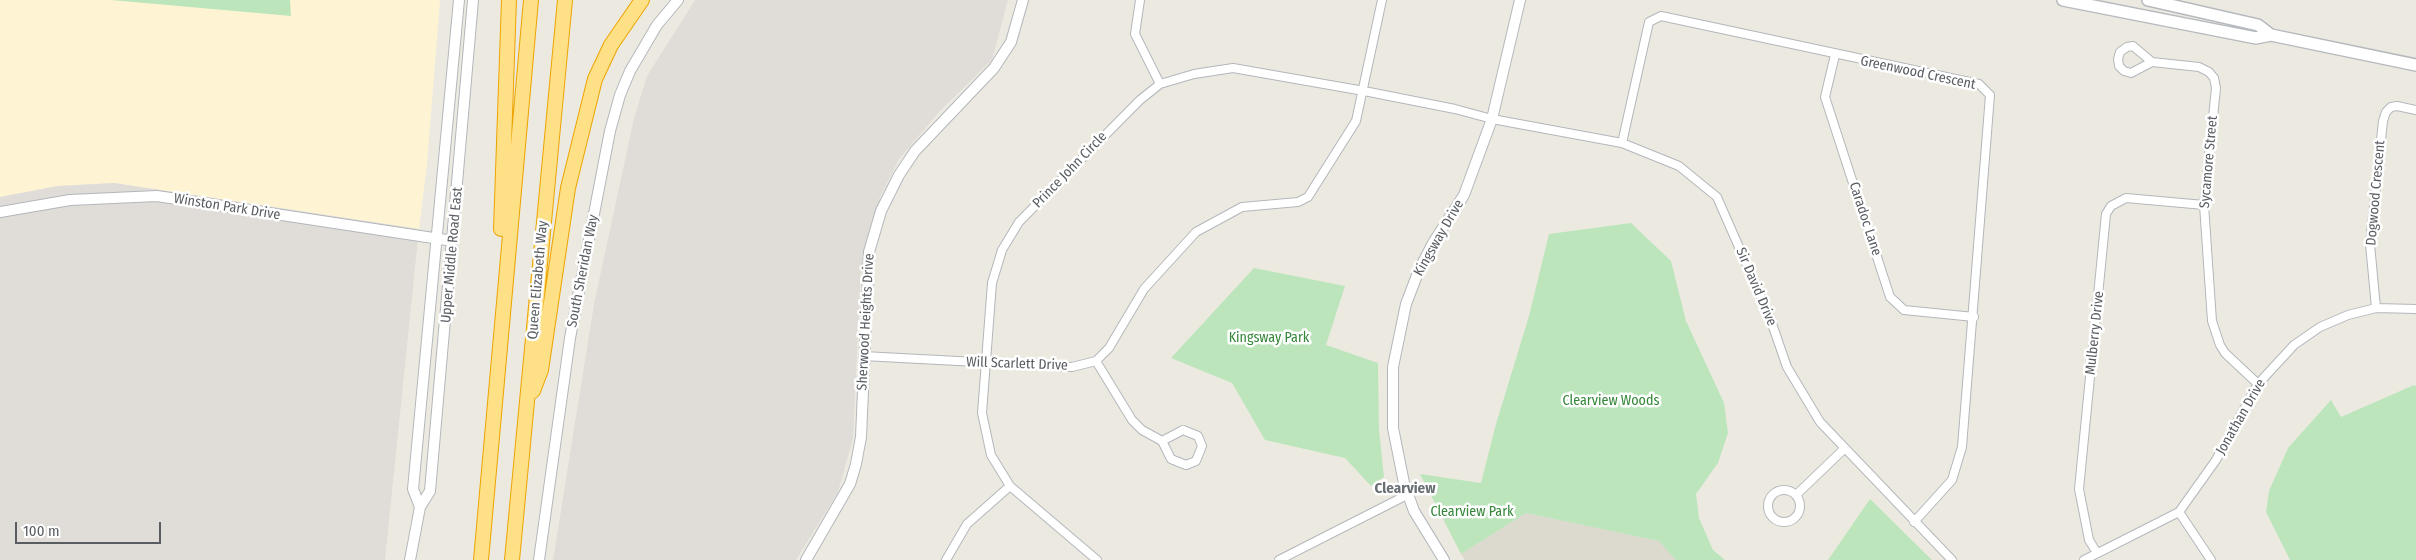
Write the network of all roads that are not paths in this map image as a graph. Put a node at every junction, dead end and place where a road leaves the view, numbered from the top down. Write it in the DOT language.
graph roads {
  1 [pos="459,0"];
  2 [pos="473,0"];
  3 [pos="531,0"];
  4 [pos="565,0"];
  5 [pos="642,0"];
  6 [pos="678,0"];
  7 [pos="1023,0"];
  8 [pos="1140,0"];
  9 [pos="1382,0"];
  10 [pos="1520,0"];
  11 [pos="2063,0"];
  12 [pos="2148,0"];
  13 [pos="2077,2"];
  14 [pos="507,4"];
  15 [pos="2271,35"];
  16 [pos="1835,55"];
  17 [pos="2152,62"];
  18 [pos="2416,65"];
  19 [pos="1160,84"];
  20 [pos="1364,91"];
  21 [pos="2416,110"];
  22 [pos="1492,120"];
  23 [pos="1622,143"];
  24 [pos="2204,205"];
  25 [pos="0,212"];
  26 [pos="437,239"];
  27 [pos="453,241"];
  28 [pos="506,276"];
  29 [pos="2376,308"];
  30 [pos="2416,309"];
  31 [pos="1974,317"];
  32 [pos="863,356"];
  33 [pos="1096,361"];
  34 [pos="986,363"];
  35 [pos="2258,384"];
  36 [pos="528,404"];
  37 [pos="1162,441"];
  38 [pos="1844,449"];
  39 [pos="1010,486"];
  40 [pos="1407,495"];
  41 [pos="1796,495"];
  42 [pos="420,507"];
  43 [pos="2179,512"];
  44 [pos="1914,522"];
  45 [pos="2097,553"];
  46 [pos="1283,559"];
  47 [pos="410,560"];
  48 [pos="481,560"];
  49 [pos="512,560"];
  50 [pos="539,560"];
  51 [pos="806,560"];
  52 [pos="946,560"];
  53 [pos="1097,560"];
  54 [pos="1444,560"];
  55 [pos="1952,560"];
  56 [pos="2084,560"];
  57 [pos="2211,560"];
  1 -- 26 [label="street, Upper Middle Road East"];
  2 -- 27 [label="street, Upper Middle Road East"];
  3 -- 28 [label="highway"];
  4 -- 36 [label="highway, Queen Elizabeth Way"];
  5 -- 36 [label="highway"];
  6 -- 50 [label="street, South Sheridan Way"];
  7 -- 32 [label="street, Sherwood Heights Drive"];
  8 -- 19 [label="street"];
  9 -- 20 [label="street"];
  10 -- 22 [label="street, Kingsway Drive"];
  11 -- 13 [label="main road"];
  12 -- 15 [label="main road"];
  13 -- 15 [label="main road"];
  14 -- 28 [label="highway"];
  15 -- 18 [label="main road"];
  16 -- 23 [label="street, Greenwood Crescent"];
  16 -- 31 [label="street, Caradoc Lane"];
  16 -- 31 [label="street, Greenwood Crescent"];
  17 -- 24 [label="street, Sycamore Street"];
  19 -- 20 [label="street, Prince John Circle"];
  19 -- 34 [label="street, Prince John Circle"];
  20 -- 22 [label="street, Prince John Circle"];
  20 -- 33 [label="street"];
  21 -- 29 [label="street, Dogwood Crescent"];
  22 -- 23 [label="street, Sir David Drive"];
  22 -- 40 [label="street, Kingsway Drive"];
  23 -- 38 [label="street, Sir David Drive"];
  24 -- 35 [label="street, Sycamore Street"];
  24 -- 45 [label="street, Mulberry Drive"];
  25 -- 26 [label="street, Winston Park Drive"];
  26 -- 27 [label="street, Winston Park Drive"];
  26 -- 42 [label="street, Upper Middle Road East"];
  27 -- 42 [label="street, Upper Middle Road East"];
  28 -- 48 [label="highway"];
  29 -- 30 [label="street, Jonathan Drive"];
  29 -- 35 [label="street, Jonathan Drive"];
  31 -- 44 [label="street, Greenwood Crescent"];
  32 -- 34 [label="street, Will Scarlett Drive"];
  32 -- 51 [label="street, Sherwood Heights Drive"];
  33 -- 34 [label="street, Will Scarlett Drive"];
  33 -- 37 [label="street"];
  34 -- 39 [label="street, Prince John Circle"];
  35 -- 43 [label="street, Jonathan Drive"];
  36 -- 49 [label="highway, Queen Elizabeth Way"];
  37 -- 37 [label="street"];
  38 -- 41 [label="street"];
  38 -- 44 [label="street, Sir David Drive"];
  39 -- 52 [label="street"];
  39 -- 53 [label="street, Prince John Circle"];
  40 -- 46 [label="street"];
  40 -- 54 [label="street, Kingsway Drive"];
  41 -- 41 [label="street"];
  42 -- 47 [label="street, Upper Middle Road East"];
  43 -- 45 [label="street, Jonathan Drive"];
  43 -- 57 [label="street"];
  44 -- 55 [label="street, Sir David Drive"];
  45 -- 56 [label="street, Jonathan Drive"];
}
